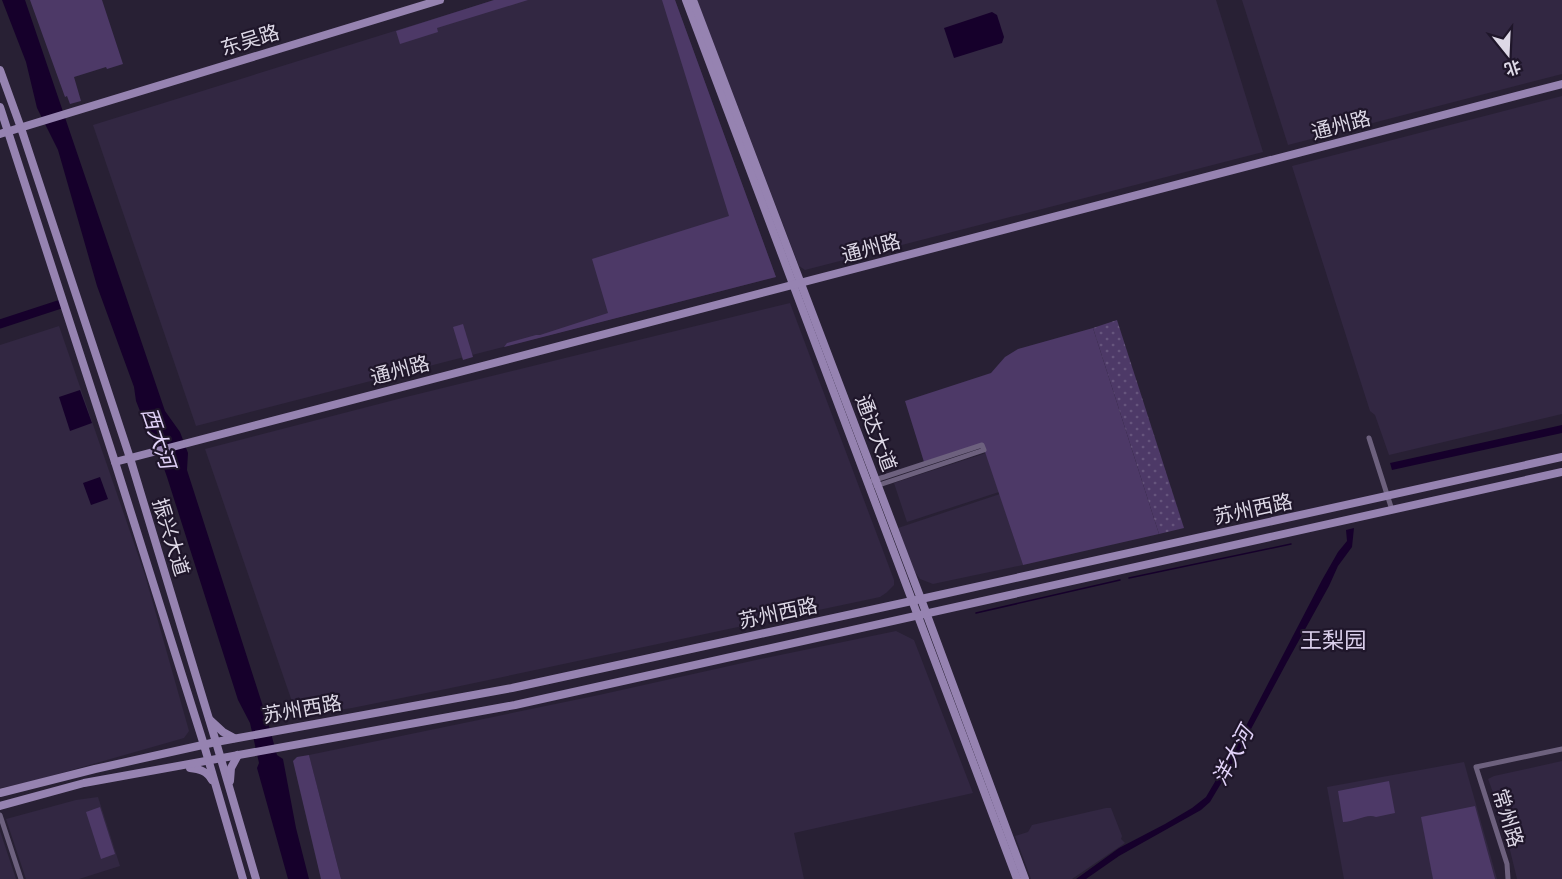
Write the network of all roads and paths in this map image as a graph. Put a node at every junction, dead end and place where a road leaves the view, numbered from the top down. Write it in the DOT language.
graph roads {
  1 [pos="440,0"];
  2 [pos="686,0"];
  3 [pos="693,0"];
  4 [pos="423,3"];
  5 [pos="0,70"];
  6 [pos="1562,84"];
  7 [pos="0,107"];
  8 [pos="21,128"];
  9 [pos="4,132"];
  10 [pos="797,284"];
  11 [pos="1369,438"];
  12 [pos="1562,457"];
  13 [pos="130,458"];
  14 [pos="941,461"];
  15 [pos="115,462"];
  16 [pos="1562,472"];
  17 [pos="877,482"];
  18 [pos="868,485"];
  19 [pos="1421,489"];
  20 [pos="1388,496"];
  21 [pos="1360,502"];
  22 [pos="1424,503"];
  23 [pos="1392,510"];
  24 [pos="1363,516"];
  25 [pos="921,599"];
  26 [pos="912,601"];
  27 [pos="926,614"];
  28 [pos="917,616"];
  29 [pos="209,720"];
  30 [pos="198,727"];
  31 [pos="239,737"];
  32 [pos="216,742"];
  33 [pos="204,745"];
  34 [pos="186,749"];
  35 [pos="1562,749"];
  36 [pos="241,755"];
  37 [pos="221,759"];
  38 [pos="208,761"];
  39 [pos="188,765"];
  40 [pos="176,767"];
  41 [pos="218,792"];
  42 [pos="0,794"];
  43 [pos="231,795"];
  44 [pos="0,806"];
  45 [pos="0,815"];
  46 [pos="21,879"];
  47 [pos="243,879"];
  48 [pos="256,879"];
  49 [pos="1017,879"];
  50 [pos="1025,879"];
  51 [pos="1509,879"];
  1 -- 4 [label="main road, 东吴路"];
  2 -- 10 [label="main road, 通达大道"];
  3 -- 10 [label="main road, 通达大道"];
  4 -- 8 [label="main road, 东吴路"];
  5 -- 8 [label="main road, 振兴大道"];
  6 -- 10 [label="main road, 通州路"];
  7 -- 9 [label="main road, 振兴大道"];
  8 -- 9 [label="main road"];
  8 -- 13 [label="main road, 振兴大道"];
  9 -- 15 [label="main road, 振兴大道"];
  10 -- 13 [label="main road, 通州路"];
  10 -- 17 [label="main road, 通达大道"];
  10 -- 18 [label="main road, 通达大道"];
  11 -- 20 [label="street"];
  12 -- 19 [label="main road, 苏州西路"];
  13 -- 15 [label="main road, 通州路"];
  13 -- 29 [label="main road, 振兴大道"];
  14 -- 14 [label="street"];
  14 -- 17 [label="street"];
  15 -- 30 [label="main road, 振兴大道"];
  16 -- 22 [label="main road, 苏州西路"];
  17 -- 18 [label="street"];
  17 -- 25 [label="main road, 通达大道"];
  18 -- 26 [label="main road, 通达大道"];
  19 -- 20 [label="main road, 苏州西路"];
  19 -- 22 [label="main road"];
  20 -- 21 [label="main road, 苏州西路"];
  20 -- 23 [label="street"];
  21 -- 24 [label="main road"];
  21 -- 25 [label="main road, 苏州西路"];
  22 -- 23 [label="main road, 苏州西路"];
  23 -- 24 [label="main road, 苏州西路"];
  24 -- 27 [label="main road, 苏州西路"];
  25 -- 26 [label="main road, 苏州西路"];
  25 -- 27 [label="main road, 通达大道"];
  26 -- 28 [label="main road, 通达大道"];
  26 -- 31 [label="main road, 苏州西路"];
  27 -- 28 [label="main road, 苏州西路"];
  27 -- 50 [label="main road, 通达大道"];
  28 -- 36 [label="main road, 苏州西路"];
  28 -- 49 [label="main road, 通达大道"];
  29 -- 31 [label="main road"];
  29 -- 32 [label="main road, 振兴大道"];
  30 -- 33 [label="main road, 振兴大道"];
  30 -- 34 [label="main road"];
  31 -- 32 [label="main road, 苏州西路"];
  32 -- 33 [label="main road, 苏州西路"];
  32 -- 37 [label="main road, 振兴大道"];
  33 -- 34 [label="main road, 苏州西路"];
  33 -- 38 [label="main road, 振兴大道"];
  34 -- 39 [label="main road"];
  34 -- 42 [label="main road, 苏州西路"];
  35 -- 51 [label="street, 常州路"];
  36 -- 37 [label="main road, 苏州西路"];
  36 -- 43 [label="main road"];
  37 -- 38 [label="main road, 苏州西路"];
  37 -- 43 [label="main road, 振兴大道"];
  38 -- 39 [label="main road, 苏州西路"];
  38 -- 41 [label="main road, 振兴大道"];
  39 -- 40 [label="main road, 苏州西路"];
  40 -- 41 [label="main road"];
  40 -- 44 [label="main road, 苏州西路"];
  41 -- 47 [label="main road, 振兴大道"];
  43 -- 48 [label="main road, 振兴大道"];
  45 -- 46 [label="street"];
}
